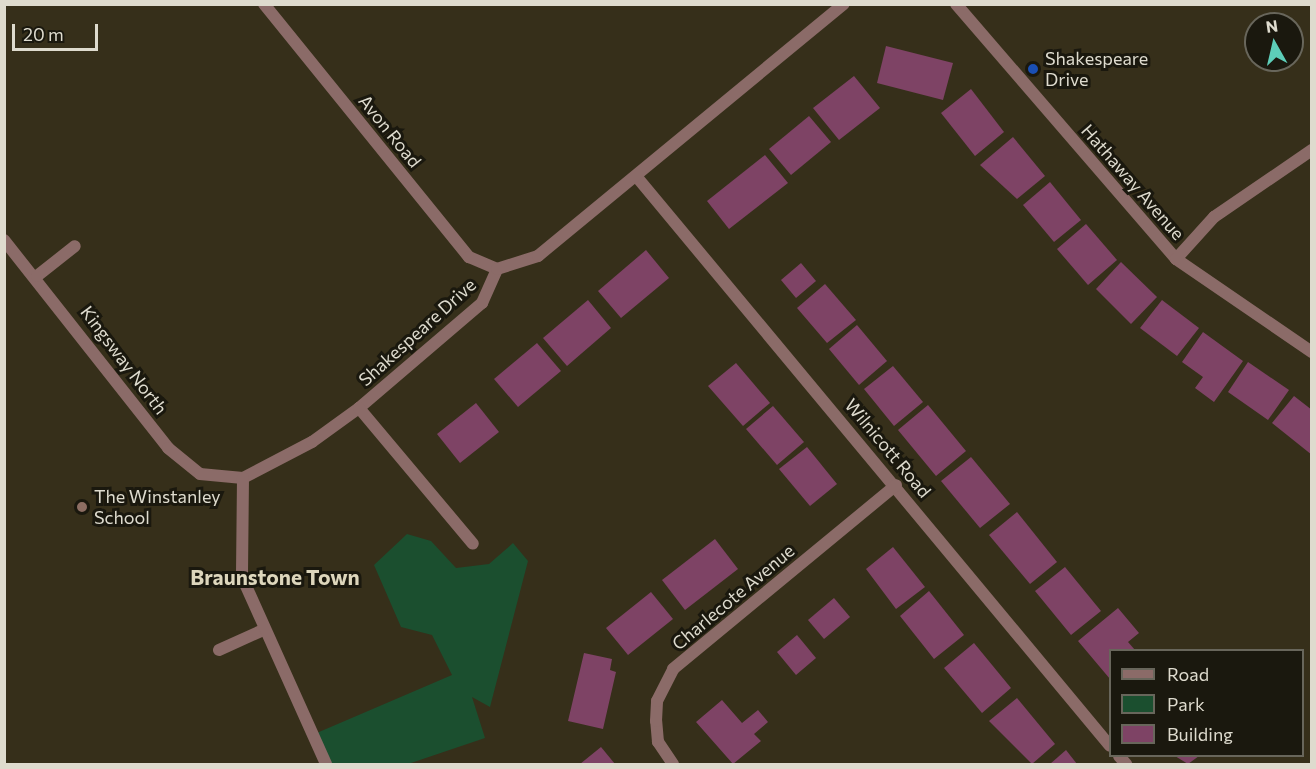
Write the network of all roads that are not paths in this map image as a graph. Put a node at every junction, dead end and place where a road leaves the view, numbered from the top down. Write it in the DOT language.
graph roads {
  1 [pos="264,4"];
  2 [pos="844,4"];
  3 [pos="956,4"];
  4 [pos="1311,150"];
  5 [pos="636,176"];
  6 [pos="4,240"];
  7 [pos="75,246"];
  8 [pos="1176,259"];
  9 [pos="497,269"];
  10 [pos="37,276"];
  11 [pos="1311,352"];
  12 [pos="359,408"];
  13 [pos="243,478"];
  14 [pos="896,485"];
  15 [pos="473,544"];
  16 [pos="263,630"];
  17 [pos="219,650"];
  18 [pos="1109,745"];
  19 [pos="326,765"];
  20 [pos="673,765"];
  1 -- 9 [label="street, Avon Road"];
  2 -- 5 [label="street, Shakespeare Drive"];
  3 -- 8 [label="street, Hathaway Avenue"];
  4 -- 8 [label="street"];
  5 -- 9 [label="street, Shakespeare Drive"];
  5 -- 14 [label="street, Wilnicott Road"];
  6 -- 10 [label="street, Kingsway North"];
  7 -- 10 [label="street"];
  8 -- 11 [label="street, Hathaway Avenue"];
  9 -- 12 [label="street, Shakespeare Drive"];
  10 -- 13 [label="street, Kingsway North"];
  12 -- 13 [label="street, Shakespeare Drive"];
  12 -- 15 [label="street"];
  13 -- 16 [label="street"];
  14 -- 18 [label="street, Wilnicott Road"];
  14 -- 20 [label="street, Charlecote Avenue"];
  16 -- 17 [label="street"];
  16 -- 19 [label="street"];
}
